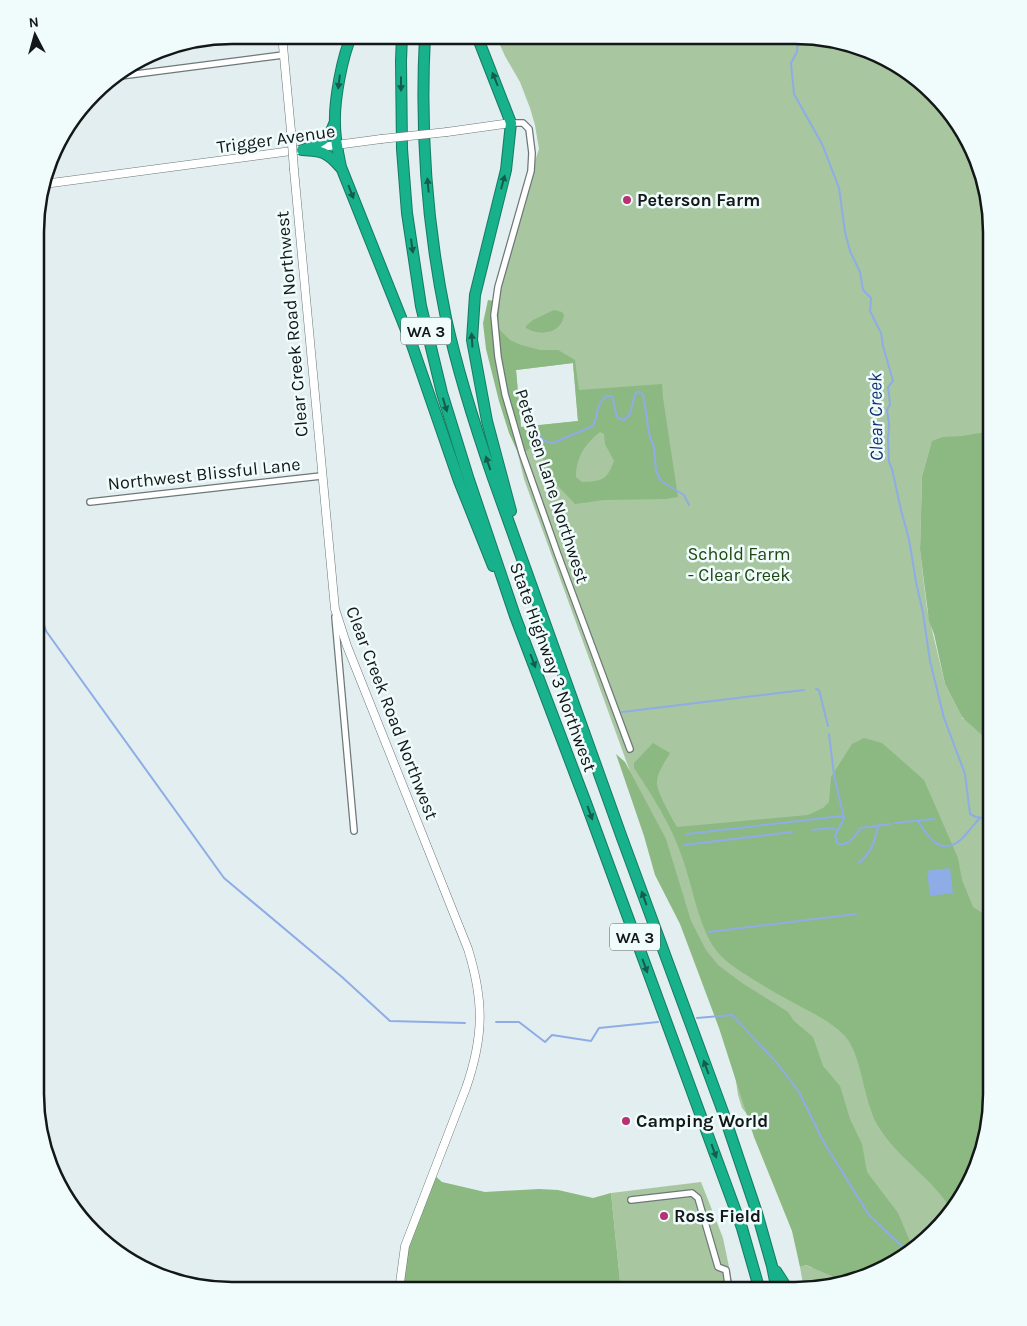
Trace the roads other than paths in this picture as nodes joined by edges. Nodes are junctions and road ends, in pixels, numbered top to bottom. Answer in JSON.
{"nodes":[{"id":1,"x":282,"y":44,"type":"edge"},
{"id":2,"x":349,"y":44,"type":"edge"},
{"id":3,"x":402,"y":44,"type":"edge"},
{"id":4,"x":425,"y":44,"type":"edge"},
{"id":5,"x":481,"y":44,"type":"edge"},
{"id":6,"x":283,"y":55,"type":"junction"},
{"id":7,"x":127,"y":75,"type":"edge"},
{"id":8,"x":334,"y":123,"type":"junction"},
{"id":9,"x":511,"y":123,"type":"junction"},
{"id":10,"x":337,"y":146,"type":"junction"},
{"id":11,"x":302,"y":150,"type":"junction"},
{"id":12,"x":341,"y":168,"type":"junction"},
{"id":13,"x":50,"y":183,"type":"edge"},
{"id":14,"x":321,"y":476,"type":"junction"},
{"id":15,"x":90,"y":502,"type":"dead end"},
{"id":16,"x":528,"y":575,"type":"junction"},
{"id":17,"x":335,"y":609,"type":"junction"},
{"id":18,"x":515,"y":616,"type":"junction"},
{"id":19,"x":630,"y":749,"type":"dead end"},
{"id":20,"x":354,"y":831,"type":"dead end"},
{"id":21,"x":631,"y":1200,"type":"dead end"},
{"id":22,"x":751,"y":1260,"type":"junction"},
{"id":23,"x":772,"y":1266,"type":"junction"},
{"id":24,"x":400,"y":1282,"type":"edge"},
{"id":25,"x":728,"y":1282,"type":"edge"},
{"id":26,"x":752,"y":1282,"type":"edge"},
{"id":27,"x":757,"y":1282,"type":"edge"},
{"id":28,"x":775,"y":1282,"type":"edge"},
{"id":29,"x":783,"y":1282,"type":"edge"}],
"edges":[{"from":1,"to":6,"type":"main road","name":"Clear Creek Road Northwest"},
{"from":2,"to":8,"type":"highway","one_way":true},
{"from":3,"to":18,"type":"highway","name":"State Highway 3 Northwest","number":"WA 3","one_way":true},
{"from":16,"to":4,"type":"highway","name":"State Highway 3 Northwest","number":"WA 3","one_way":true},
{"from":9,"to":5,"type":"highway","one_way":true},
{"from":6,"to":7,"type":"street"},
{"from":6,"to":14,"type":"main road","name":"Clear Creek Road Northwest","bridge":true},
{"from":8,"to":10,"type":"highway"},
{"from":8,"to":11,"type":"highway"},
{"from":9,"to":10,"type":"main road","name":"Trigger Avenue","bridge":true},
{"from":16,"to":9,"type":"highway","one_way":true},
{"from":9,"to":19,"type":"street","name":"Petersen Lane Northwest"},
{"from":10,"to":11,"type":"main road","name":"Trigger Avenue"},
{"from":10,"to":12,"type":"highway"},
{"from":11,"to":12,"type":"highway"},
{"from":11,"to":13,"type":"main road","name":"Trigger Avenue"},
{"from":12,"to":18,"type":"highway","one_way":true},
{"from":14,"to":15,"type":"street","name":"Northwest Blissful Lane"},
{"from":14,"to":17,"type":"main road","name":"Clear Creek Road Northwest"},
{"from":23,"to":16,"type":"highway","name":"State Highway 3 Northwest","number":"WA 3","one_way":true},
{"from":17,"to":20,"type":"street"},
{"from":17,"to":24,"type":"main road","name":"Clear Creek Road Northwest"},
{"from":18,"to":22,"type":"highway","name":"State Highway 3 Northwest","number":"WA 3","one_way":true},
{"from":21,"to":25,"type":"street"},
{"from":22,"to":26,"type":"highway"},
{"from":22,"to":27,"type":"highway","name":"State Highway 3 Northwest","number":"WA 3"},
{"from":23,"to":28,"type":"highway","name":"State Highway 3 Northwest","number":"WA 3"},
{"from":23,"to":29,"type":"highway"}]}
